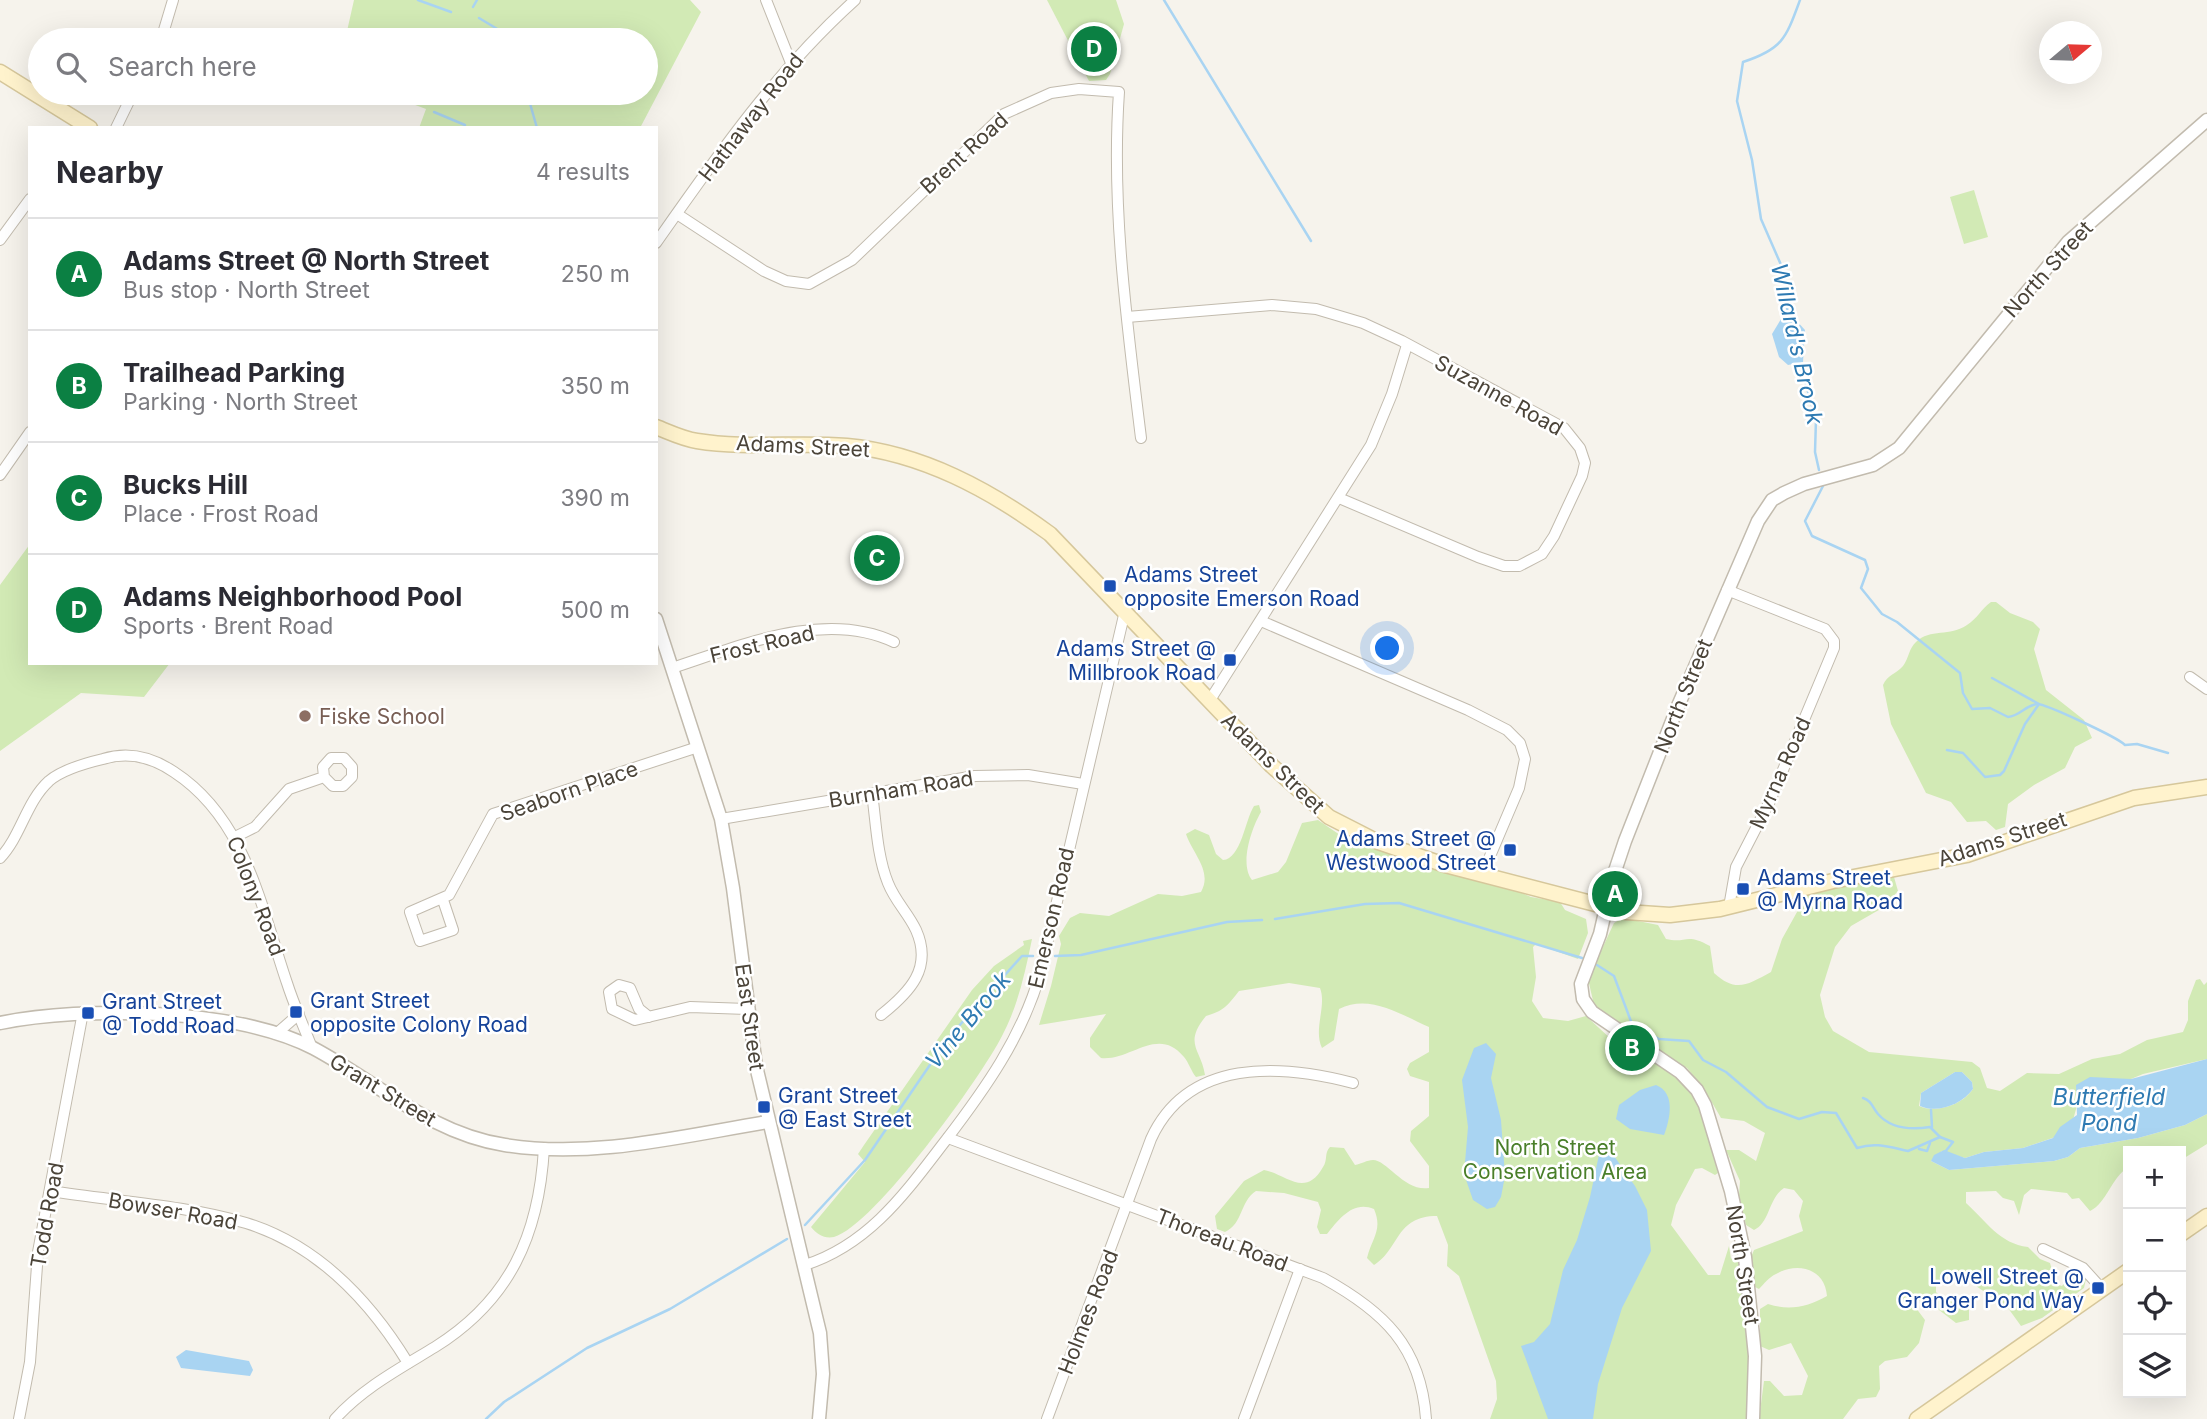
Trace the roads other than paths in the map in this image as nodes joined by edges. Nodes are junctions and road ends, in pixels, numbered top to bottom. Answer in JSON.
{"nodes":[{"id":1,"x":173,"y":0,"type":"edge"},
{"id":2,"x":766,"y":0,"type":"edge"},
{"id":3,"x":855,"y":0,"type":"edge"},
{"id":4,"x":165,"y":28,"type":"edge"},
{"id":5,"x":791,"y":63,"type":"junction"},
{"id":6,"x":0,"y":72,"type":"edge"},
{"id":7,"x":28,"y":90,"type":"edge"},
{"id":8,"x":52,"y":105,"type":"edge"},
{"id":9,"x":127,"y":105,"type":"edge"},
{"id":10,"x":2207,"y":120,"type":"edge"},
{"id":11,"x":84,"y":126,"type":"edge"},
{"id":12,"x":117,"y":126,"type":"edge"},
{"id":13,"x":28,"y":202,"type":"edge"},
{"id":14,"x":677,"y":214,"type":"junction"},
{"id":15,"x":0,"y":240,"type":"edge"},
{"id":16,"x":658,"y":240,"type":"edge"},
{"id":17,"x":1127,"y":317,"type":"junction"},
{"id":18,"x":1408,"y":345,"type":"junction"},
{"id":19,"x":658,"y":428,"type":"edge"},
{"id":20,"x":28,"y":435,"type":"edge"},
{"id":21,"x":1140,"y":438,"type":"dead end"},
{"id":22,"x":0,"y":475,"type":"edge"},
{"id":23,"x":1339,"y":498,"type":"junction"},
{"id":24,"x":1727,"y":590,"type":"junction"},
{"id":25,"x":1125,"y":611,"type":"junction"},
{"id":26,"x":1261,"y":621,"type":"junction"},
{"id":27,"x":658,"y":625,"type":"edge"},
{"id":28,"x":894,"y":642,"type":"dead end"},
{"id":29,"x":672,"y":668,"type":"junction"},
{"id":30,"x":2190,"y":677,"type":"dead end"},
{"id":31,"x":2207,"y":689,"type":"edge"},
{"id":32,"x":1210,"y":701,"type":"junction"},
{"id":33,"x":698,"y":747,"type":"junction"},
{"id":34,"x":324,"y":777,"type":"dead end"},
{"id":35,"x":1083,"y":784,"type":"junction"},
{"id":36,"x":2207,"y":787,"type":"edge"},
{"id":37,"x":872,"y":793,"type":"junction"},
{"id":38,"x":721,"y":819,"type":"junction"},
{"id":39,"x":235,"y":837,"type":"junction"},
{"id":40,"x":0,"y":858,"type":"edge"},
{"id":41,"x":1482,"y":874,"type":"junction"},
{"id":42,"x":443,"y":900,"type":"junction"},
{"id":43,"x":1607,"y":907,"type":"junction"},
{"id":44,"x":1729,"y":907,"type":"junction"},
{"id":45,"x":747,"y":1009,"type":"junction"},
{"id":46,"x":83,"y":1012,"type":"junction"},
{"id":47,"x":299,"y":1014,"type":"junction"},
{"id":48,"x":881,"y":1015,"type":"dead end"},
{"id":49,"x":649,"y":1017,"type":"dead end"},
{"id":50,"x":0,"y":1023,"type":"edge"},
{"id":51,"x":276,"y":1034,"type":"junction"},
{"id":52,"x":313,"y":1048,"type":"junction"},
{"id":53,"x":1353,"y":1083,"type":"dead end"},
{"id":54,"x":768,"y":1122,"type":"junction"},
{"id":55,"x":948,"y":1138,"type":"junction"},
{"id":56,"x":544,"y":1149,"type":"junction"},
{"id":57,"x":51,"y":1191,"type":"junction"},
{"id":58,"x":1127,"y":1205,"type":"junction"},
{"id":59,"x":2207,"y":1216,"type":"edge"},
{"id":60,"x":2186,"y":1231,"type":"edge"},
{"id":61,"x":2043,"y":1249,"type":"dead end"},
{"id":62,"x":805,"y":1265,"type":"junction"},
{"id":63,"x":1300,"y":1269,"type":"junction"},
{"id":64,"x":2127,"y":1272,"type":"edge"},
{"id":65,"x":2102,"y":1289,"type":"junction"},
{"id":66,"x":408,"y":1363,"type":"junction"},
{"id":67,"x":19,"y":1419,"type":"edge"},
{"id":68,"x":335,"y":1419,"type":"edge"},
{"id":69,"x":819,"y":1419,"type":"edge"},
{"id":70,"x":1047,"y":1419,"type":"edge"},
{"id":71,"x":1244,"y":1419,"type":"edge"},
{"id":72,"x":1426,"y":1419,"type":"edge"},
{"id":73,"x":1753,"y":1419,"type":"edge"},
{"id":74,"x":1917,"y":1419,"type":"edge"}],
"edges":[{"from":1,"to":4,"type":"street"},
{"from":2,"to":5,"type":"street"},
{"from":3,"to":5,"type":"street","name":"Hathaway Road"},
{"from":5,"to":14,"type":"street","name":"Hathaway Road"},
{"from":6,"to":7,"type":"main road"},
{"from":8,"to":11,"type":"main road"},
{"from":9,"to":12,"type":"street"},
{"from":10,"to":24,"type":"street","name":"North Street"},
{"from":13,"to":15,"type":"street"},
{"from":14,"to":16,"type":"street","name":"Hathaway Road"},
{"from":14,"to":17,"type":"street","name":"Brent Road"},
{"from":17,"to":18,"type":"street","name":"Suzanne Road"},
{"from":17,"to":21,"type":"street","name":"Brent Road"},
{"from":18,"to":23,"type":"street"},
{"from":18,"to":23,"type":"street","name":"Suzanne Road"},
{"from":19,"to":25,"type":"main road","name":"Adams Street"},
{"from":20,"to":22,"type":"street"},
{"from":23,"to":26,"type":"street"},
{"from":24,"to":43,"type":"street","name":"North Street"},
{"from":24,"to":44,"type":"street","name":"Myrna Road"},
{"from":25,"to":32,"type":"main road","name":"Adams Street"},
{"from":25,"to":35,"type":"street","name":"Emerson Road"},
{"from":26,"to":32,"type":"street"},
{"from":26,"to":41,"type":"street"},
{"from":27,"to":29,"type":"street","name":"East Street"},
{"from":28,"to":29,"type":"street","name":"Frost Road"},
{"from":29,"to":33,"type":"street","name":"East Street"},
{"from":30,"to":31,"type":"street"},
{"from":32,"to":41,"type":"main road","name":"Adams Street"},
{"from":33,"to":38,"type":"street","name":"East Street"},
{"from":33,"to":42,"type":"street","name":"Seaborn Place"},
{"from":34,"to":39,"type":"street"},
{"from":35,"to":37,"type":"street","name":"Burnham Road"},
{"from":35,"to":55,"type":"street","name":"Emerson Road"},
{"from":36,"to":44,"type":"main road","name":"Adams Street"},
{"from":37,"to":38,"type":"street","name":"Burnham Road"},
{"from":37,"to":48,"type":"street"},
{"from":38,"to":45,"type":"street","name":"East Street"},
{"from":39,"to":40,"type":"street","name":"Colony Road"},
{"from":39,"to":47,"type":"street","name":"Colony Road"},
{"from":41,"to":43,"type":"main road","name":"Adams Street"},
{"from":42,"to":42,"type":"street"},
{"from":43,"to":44,"type":"main road","name":"Adams Street"},
{"from":43,"to":73,"type":"street","name":"North Street"},
{"from":45,"to":49,"type":"street"},
{"from":45,"to":54,"type":"street","name":"East Street"},
{"from":46,"to":50,"type":"street","name":"Grant Street"},
{"from":46,"to":51,"type":"street","name":"Grant Street"},
{"from":46,"to":57,"type":"street","name":"Todd Road"},
{"from":47,"to":51,"type":"street"},
{"from":47,"to":52,"type":"street","name":"Colony Road"},
{"from":51,"to":52,"type":"street","name":"Grant Street"},
{"from":52,"to":56,"type":"street","name":"Grant Street"},
{"from":53,"to":58,"type":"street","name":"Holmes Road"},
{"from":54,"to":56,"type":"street","name":"Grant Street"},
{"from":54,"to":62,"type":"street","name":"East Street"},
{"from":55,"to":58,"type":"street","name":"Thoreau Road"},
{"from":55,"to":62,"type":"street","name":"Emerson Road"},
{"from":56,"to":66,"type":"street"},
{"from":57,"to":66,"type":"street","name":"Bowser Road"},
{"from":57,"to":67,"type":"street","name":"Todd Road"},
{"from":58,"to":63,"type":"street","name":"Thoreau Road"},
{"from":58,"to":70,"type":"street","name":"Holmes Road"},
{"from":59,"to":60,"type":"main road"},
{"from":61,"to":65,"type":"street"},
{"from":62,"to":69,"type":"street","name":"East Street"},
{"from":63,"to":71,"type":"street"},
{"from":63,"to":72,"type":"street","name":"Thoreau Road"},
{"from":64,"to":65,"type":"main road"},
{"from":65,"to":74,"type":"main road"},
{"from":66,"to":68,"type":"street"}]}
